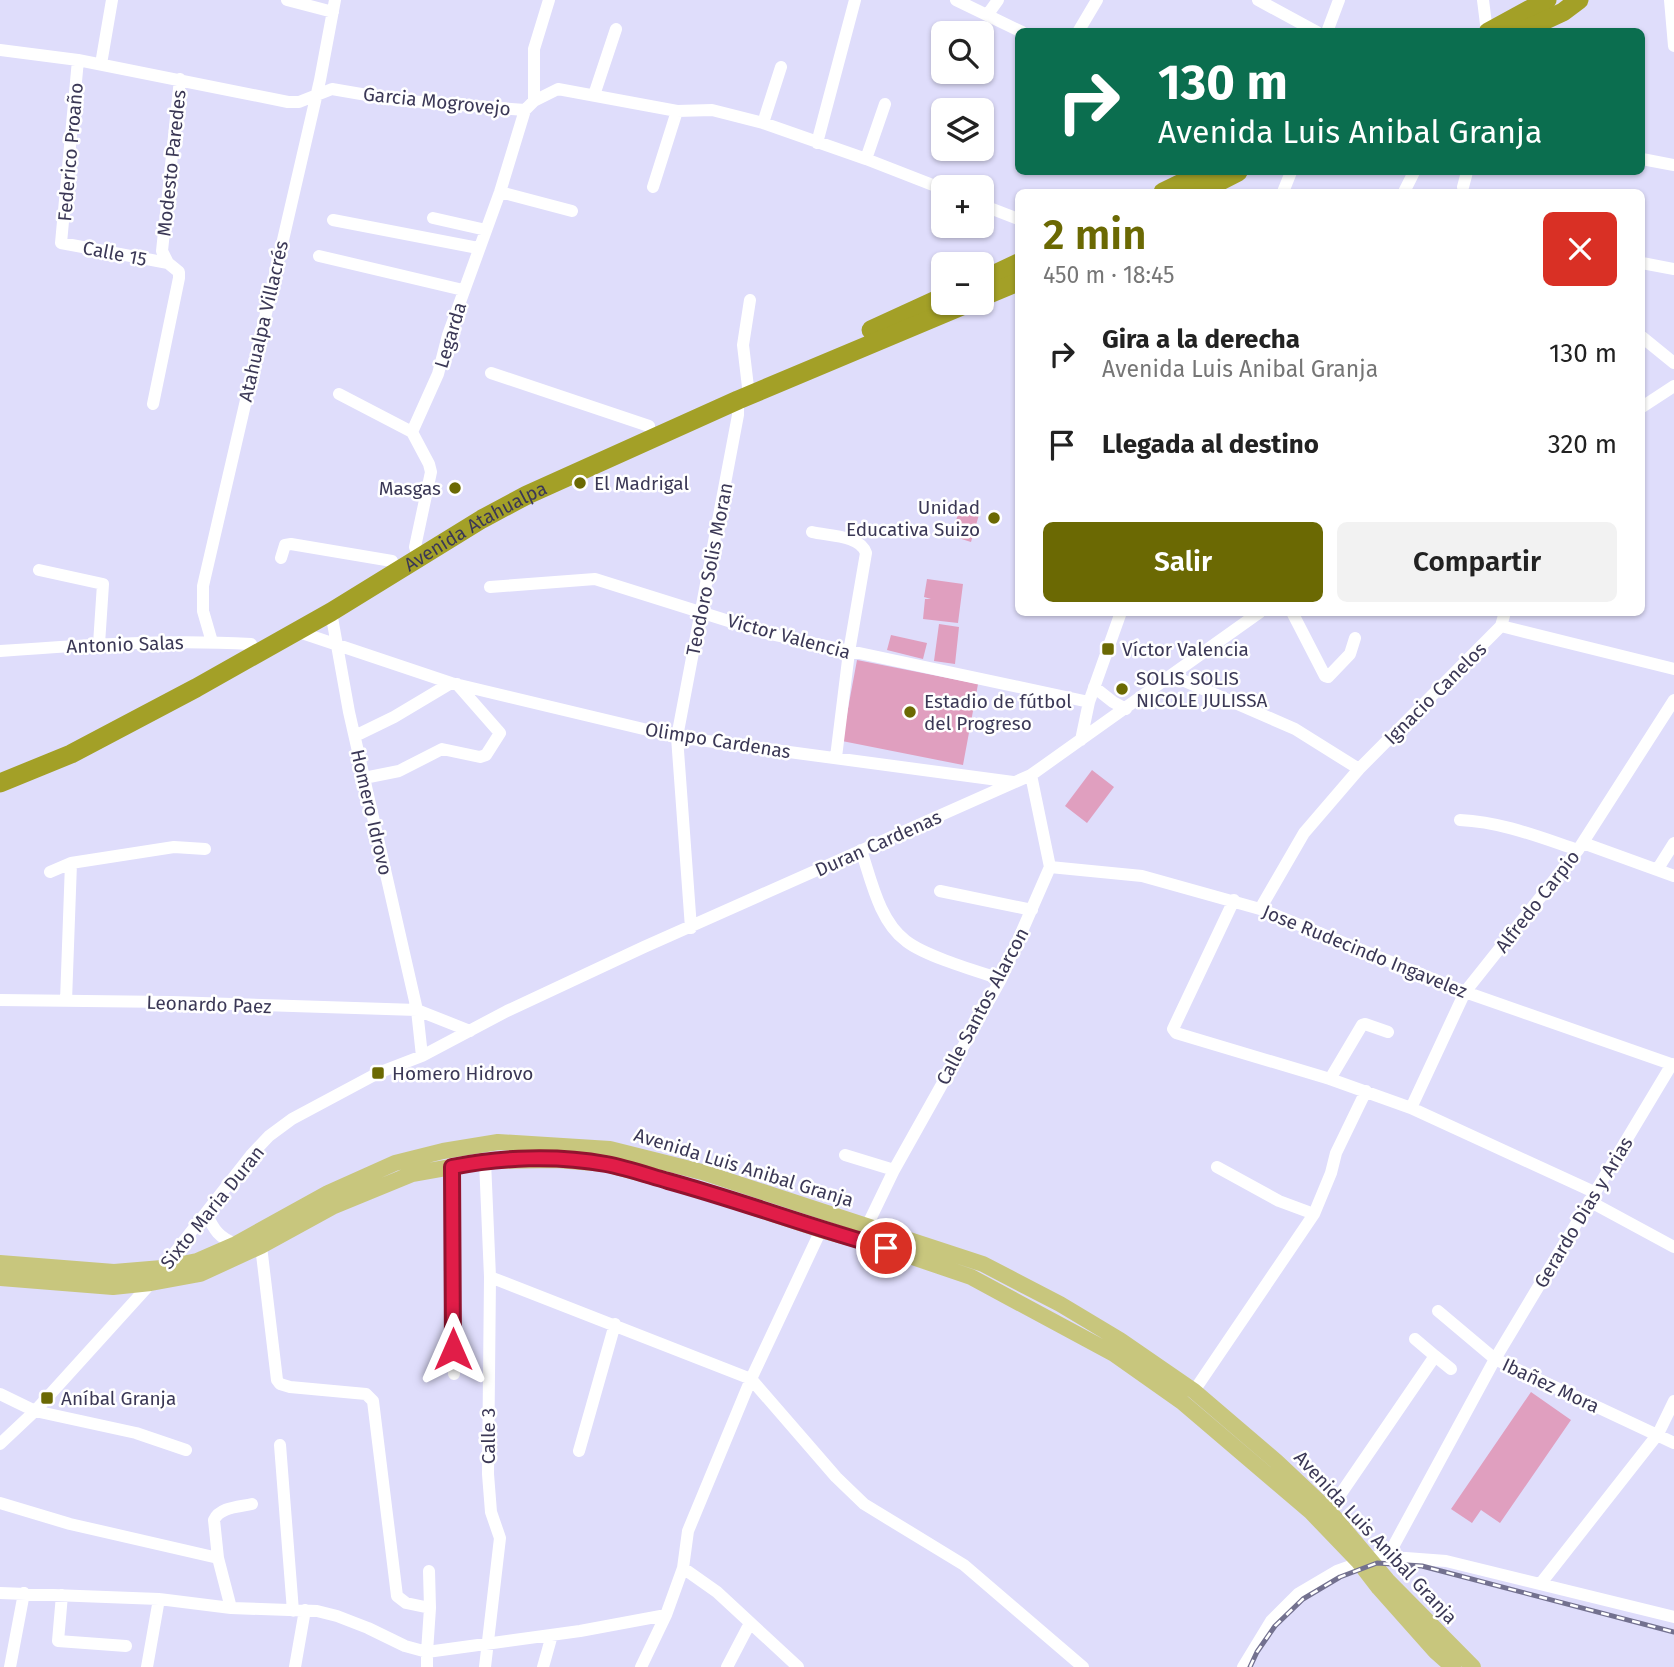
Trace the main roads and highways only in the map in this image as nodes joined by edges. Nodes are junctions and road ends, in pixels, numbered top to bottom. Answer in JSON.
{"nodes":[{"id":1,"x":1546,"y":0,"type":"edge"},
{"id":2,"x":1579,"y":0,"type":"edge"},
{"id":3,"x":1495,"y":28,"type":"edge"},
{"id":4,"x":1529,"y":28,"type":"edge"},
{"id":5,"x":1197,"y":175,"type":"edge"},
{"id":6,"x":1232,"y":175,"type":"edge"},
{"id":7,"x":1169,"y":189,"type":"edge"},
{"id":8,"x":1205,"y":189,"type":"edge"},
{"id":9,"x":1015,"y":264,"type":"edge"},
{"id":10,"x":994,"y":274,"type":"edge"},
{"id":11,"x":1015,"y":283,"type":"edge"},
{"id":12,"x":994,"y":292,"type":"edge"},
{"id":13,"x":931,"y":302,"type":"edge"},
{"id":14,"x":939,"y":315,"type":"edge"},
{"id":15,"x":743,"y":394,"type":"junction"},
{"id":16,"x":417,"y":553,"type":"junction"},
{"id":17,"x":0,"y":772,"type":"edge"},
{"id":18,"x":0,"y":783,"type":"edge"},
{"id":19,"x":0,"y":1263,"type":"edge"},
{"id":20,"x":0,"y":1278,"type":"edge"},
{"id":21,"x":1364,"y":1560,"type":"junction"},
{"id":22,"x":1453,"y":1667,"type":"edge"},
{"id":23,"x":1473,"y":1667,"type":"edge"}],
"edges":[{"from":1,"to":3,"type":"highway"},
{"from":2,"to":4,"type":"highway"},
{"from":5,"to":7,"type":"highway"},
{"from":6,"to":8,"type":"highway"},
{"from":9,"to":10,"type":"highway"},
{"from":11,"to":12,"type":"highway"},
{"from":13,"to":15,"type":"highway","name":"Avenida Atahualpa"},
{"from":14,"to":15,"type":"highway","name":"Avenida Atahualpa"},
{"from":15,"to":16,"type":"highway","name":"Avenida Atahualpa"},
{"from":15,"to":16,"type":"highway","name":"Avenida Atahualpa"},
{"from":16,"to":17,"type":"highway","name":"Avenida Atahualpa"},
{"from":16,"to":18,"type":"highway","name":"Avenida Atahualpa"},
{"from":19,"to":21,"type":"main road","name":"Avenida Luis Anibal Granja"},
{"from":20,"to":21,"type":"main road","name":"Avenida Luis Anibal Granja"},
{"from":21,"to":22,"type":"main road","name":"Avenida Luis Anibal Granja"},
{"from":21,"to":23,"type":"main road","name":"Avenida Luis Anibal Granja"}]}
